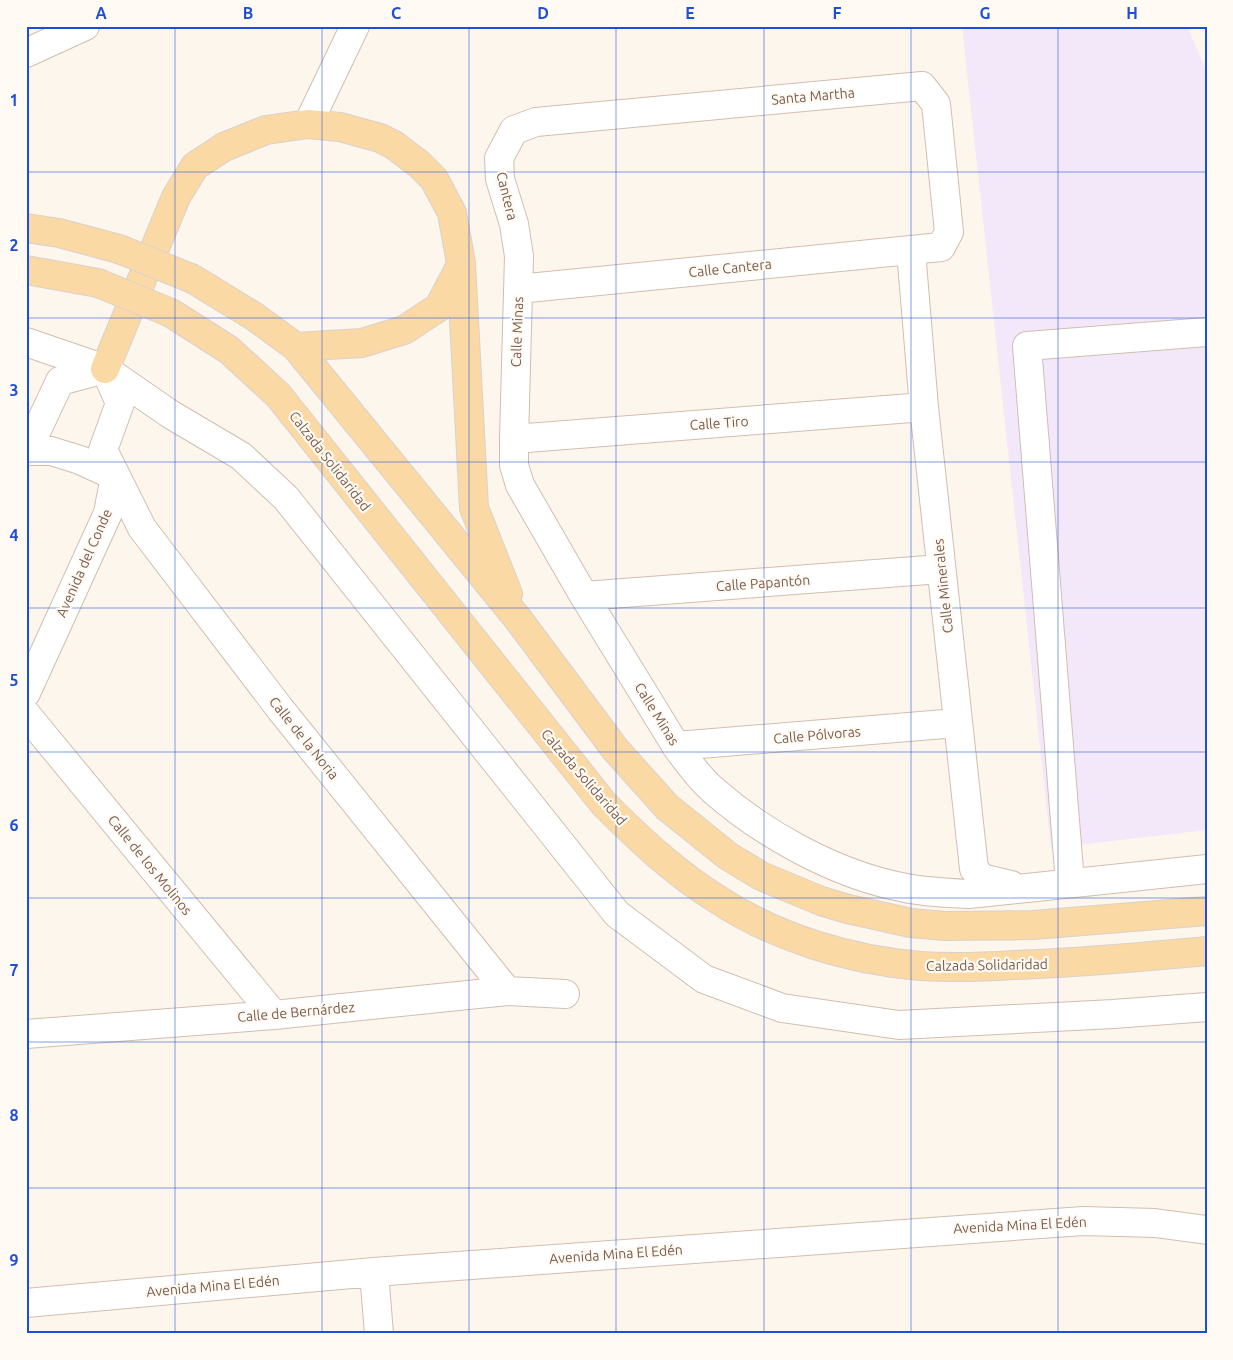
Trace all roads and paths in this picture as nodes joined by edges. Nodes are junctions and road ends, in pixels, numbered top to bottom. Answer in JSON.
{"nodes":[{"id":1,"x":85,"y":26,"type":"edge"},
{"id":2,"x":355,"y":26,"type":"edge"},
{"id":3,"x":26,"y":53,"type":"edge"},
{"id":4,"x":536,"y":122,"type":"joint"},
{"id":5,"x":308,"y":124,"type":"junction"},
{"id":6,"x":26,"y":228,"type":"edge"},
{"id":7,"x":941,"y":247,"type":"joint"},
{"id":8,"x":911,"y":251,"type":"junction"},
{"id":9,"x":461,"y":263,"type":"junction"},
{"id":10,"x":26,"y":270,"type":"edge"},
{"id":11,"x":518,"y":289,"type":"junction"},
{"id":12,"x":1207,"y":332,"type":"edge"},
{"id":13,"x":26,"y":342,"type":"edge"},
{"id":14,"x":296,"y":347,"type":"junction"},
{"id":15,"x":105,"y":369,"type":"junction"},
{"id":16,"x":924,"y":407,"type":"junction"},
{"id":17,"x":26,"y":437,"type":"edge"},
{"id":18,"x":514,"y":439,"type":"junction"},
{"id":19,"x":26,"y":451,"type":"edge"},
{"id":20,"x":115,"y":476,"type":"junction"},
{"id":21,"x":941,"y":569,"type":"junction"},
{"id":22,"x":584,"y":596,"type":"junction"},
{"id":23,"x":518,"y":619,"type":"junction"},
{"id":24,"x":26,"y":693,"type":"edge"},
{"id":25,"x":26,"y":714,"type":"edge"},
{"id":26,"x":957,"y":723,"type":"junction"},
{"id":27,"x":676,"y":746,"type":"junction"},
{"id":28,"x":1207,"y":869,"type":"edge"},
{"id":29,"x":1062,"y":884,"type":"junction"},
{"id":30,"x":1021,"y":887,"type":"junction"},
{"id":31,"x":1207,"y":911,"type":"edge"},
{"id":32,"x":1207,"y":952,"type":"edge"},
{"id":33,"x":507,"y":991,"type":"junction"},
{"id":34,"x":565,"y":994,"type":"dead end"},
{"id":35,"x":1207,"y":1006,"type":"edge"},
{"id":36,"x":274,"y":1015,"type":"junction"},
{"id":37,"x":26,"y":1034,"type":"edge"},
{"id":38,"x":1207,"y":1230,"type":"edge"},
{"id":39,"x":374,"y":1272,"type":"junction"},
{"id":40,"x":26,"y":1303,"type":"edge"},
{"id":41,"x":379,"y":1334,"type":"edge"}],
"edges":[{"from":1,"to":3,"type":"street"},
{"from":2,"to":5,"type":"street"},
{"from":4,"to":7,"type":"street","name":"Santa Martha"},
{"from":4,"to":11,"type":"street","name":"Cantera"},
{"from":5,"to":9,"type":"main road"},
{"from":5,"to":15,"type":"main road"},
{"from":6,"to":14,"type":"main road","bridge":true},
{"from":7,"to":8,"type":"street","name":"Calle Cantera"},
{"from":8,"to":11,"type":"street","name":"Calle Cantera"},
{"from":8,"to":16,"type":"street","name":"Calle Minerales"},
{"from":9,"to":14,"type":"main road"},
{"from":9,"to":23,"type":"main road"},
{"from":10,"to":32,"type":"main road","name":"Calzada Solidaridad","bridge":true},
{"from":11,"to":18,"type":"street","name":"Calle Minas"},
{"from":12,"to":29,"type":"street"},
{"from":13,"to":15,"type":"street"},
{"from":14,"to":23,"type":"main road"},
{"from":15,"to":17,"type":"street"},
{"from":15,"to":20,"type":"street"},
{"from":15,"to":35,"type":"street"},
{"from":16,"to":18,"type":"street","name":"Calle Tiro"},
{"from":16,"to":21,"type":"street","name":"Calle Minerales"},
{"from":18,"to":22,"type":"street","name":"Calle Minas"},
{"from":19,"to":20,"type":"street"},
{"from":20,"to":24,"type":"street","name":"Avenida del Conde"},
{"from":20,"to":33,"type":"street","name":"Calle de la Noria"},
{"from":21,"to":22,"type":"street","name":"Calle Papantón"},
{"from":21,"to":26,"type":"street","name":"Calle Minerales"},
{"from":22,"to":27,"type":"street","name":"Calle Minas"},
{"from":23,"to":31,"type":"main road"},
{"from":25,"to":36,"type":"street","name":"Calle de los Molinos"},
{"from":26,"to":27,"type":"street","name":"Calle Pólvoras"},
{"from":26,"to":30,"type":"street","name":"Calle Minerales"},
{"from":27,"to":30,"type":"street","name":"Calle Minas"},
{"from":28,"to":29,"type":"street","name":"Calle Minas"},
{"from":29,"to":30,"type":"street","name":"Calle Minas"},
{"from":33,"to":34,"type":"street","name":"Calle de Bernárdez"},
{"from":33,"to":36,"type":"street","name":"Calle de Bernárdez"},
{"from":36,"to":37,"type":"street","name":"Calle de Bernárdez"},
{"from":38,"to":39,"type":"street","name":"Avenida Mina El Edén"},
{"from":39,"to":40,"type":"street","name":"Avenida Mina El Edén"},
{"from":39,"to":41,"type":"street"}]}
